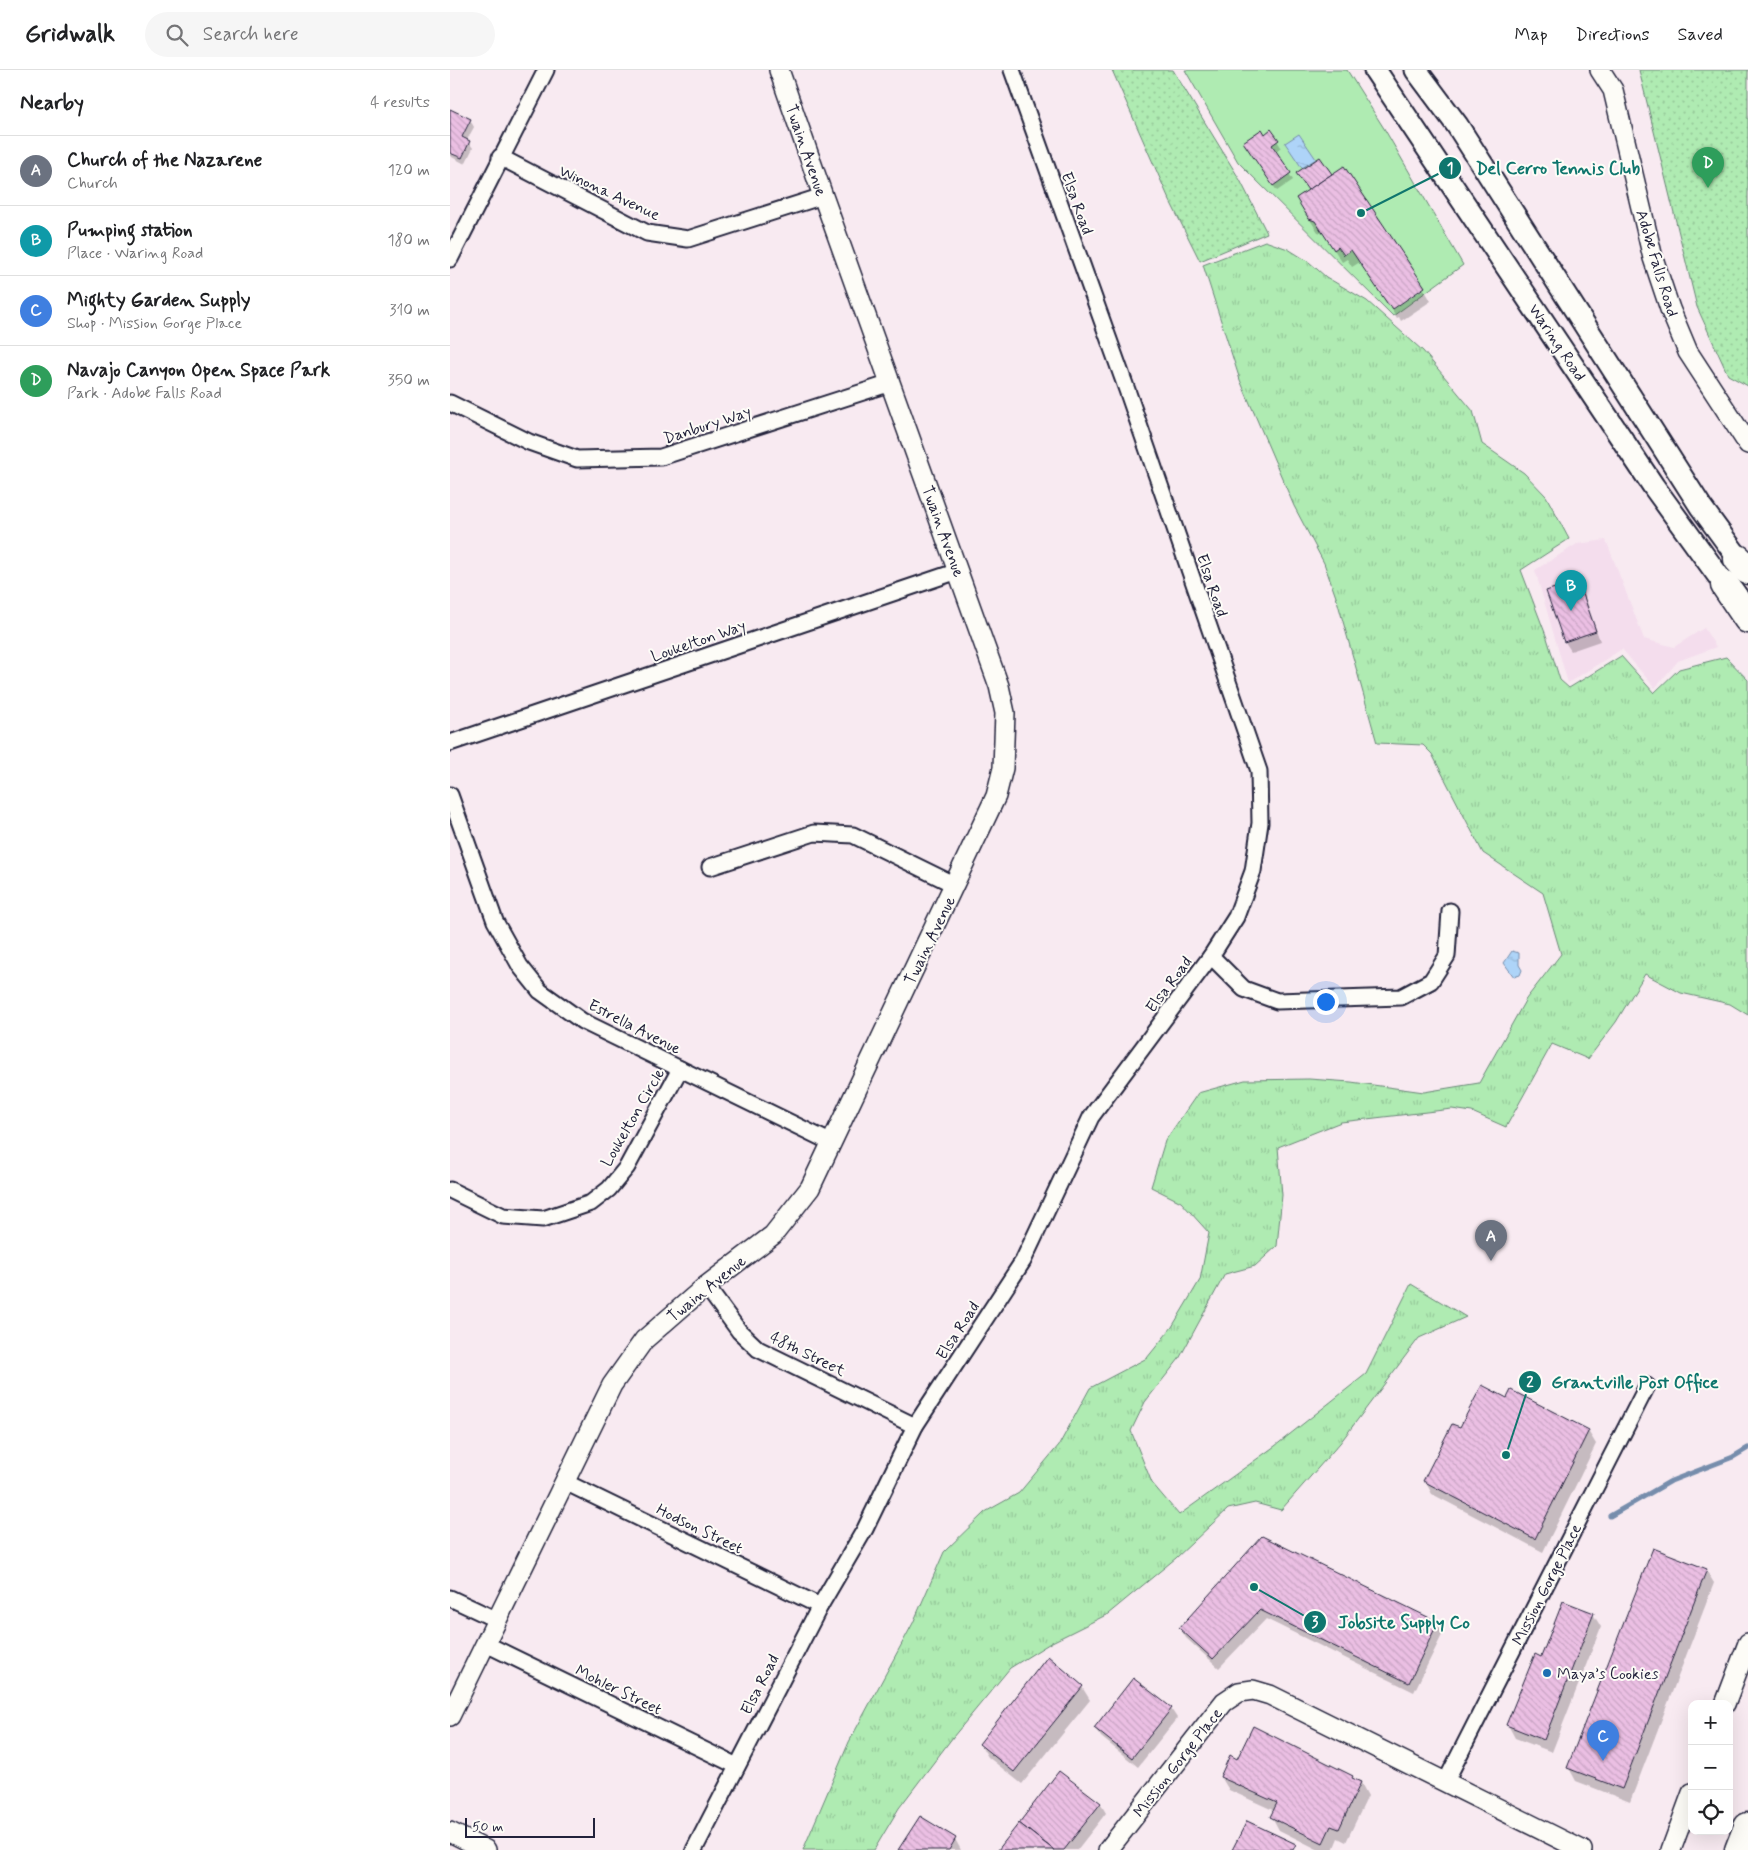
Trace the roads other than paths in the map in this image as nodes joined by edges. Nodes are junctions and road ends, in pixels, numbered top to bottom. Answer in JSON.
{"nodes":[{"id":1,"x":546,"y":70,"type":"edge"},
{"id":2,"x":779,"y":70,"type":"edge"},
{"id":3,"x":1012,"y":70,"type":"edge"},
{"id":4,"x":1375,"y":70,"type":"edge"},
{"id":5,"x":1416,"y":70,"type":"edge"},
{"id":6,"x":1600,"y":70,"type":"edge"},
{"id":7,"x":500,"y":157,"type":"junction"},
{"id":8,"x":822,"y":196,"type":"junction"},
{"id":9,"x":450,"y":259,"type":"edge"},
{"id":10,"x":890,"y":383,"type":"junction"},
{"id":11,"x":450,"y":403,"type":"edge"},
{"id":12,"x":1747,"y":441,"type":"edge"},
{"id":13,"x":958,"y":570,"type":"junction"},
{"id":14,"x":1740,"y":571,"type":"edge"},
{"id":15,"x":1748,"y":608,"type":"edge"},
{"id":16,"x":1748,"y":619,"type":"edge"},
{"id":17,"x":450,"y":743,"type":"edge"},
{"id":18,"x":450,"y":795,"type":"edge"},
{"id":19,"x":710,"y":867,"type":"dead end"},
{"id":20,"x":955,"y":885,"type":"junction"},
{"id":21,"x":1450,"y":911,"type":"dead end"},
{"id":22,"x":1211,"y":956,"type":"junction"},
{"id":23,"x":680,"y":1069,"type":"junction"},
{"id":24,"x":832,"y":1143,"type":"junction"},
{"id":25,"x":450,"y":1190,"type":"edge"},
{"id":26,"x":706,"y":1286,"type":"junction"},
{"id":27,"x":1646,"y":1386,"type":"dead end"},
{"id":28,"x":915,"y":1426,"type":"junction"},
{"id":29,"x":565,"y":1482,"type":"junction"},
{"id":30,"x":450,"y":1598,"type":"edge"},
{"id":31,"x":820,"y":1606,"type":"junction"},
{"id":32,"x":497,"y":1620,"type":"junction"},
{"id":33,"x":1748,"y":1643,"type":"edge"},
{"id":34,"x":486,"y":1644,"type":"junction"},
{"id":35,"x":1727,"y":1700,"type":"edge"},
{"id":36,"x":450,"y":1716,"type":"edge"},
{"id":37,"x":737,"y":1766,"type":"junction"},
{"id":38,"x":1445,"y":1783,"type":"junction"},
{"id":39,"x":1688,"y":1804,"type":"edge"},
{"id":40,"x":1748,"y":1827,"type":"edge"},
{"id":41,"x":450,"y":1832,"type":"edge"},
{"id":42,"x":486,"y":1850,"type":"edge"},
{"id":43,"x":694,"y":1850,"type":"edge"},
{"id":44,"x":1108,"y":1850,"type":"edge"},
{"id":45,"x":1582,"y":1850,"type":"edge"},
{"id":46,"x":1671,"y":1850,"type":"edge"},
{"id":47,"x":1739,"y":1850,"type":"edge"}],
"edges":[{"from":1,"to":7,"type":"street"},
{"from":2,"to":8,"type":"street","name":"Twain Avenue"},
{"from":3,"to":22,"type":"street","name":"Elsa Road"},
{"from":4,"to":14,"type":"main road","name":"Waring Road"},
{"from":5,"to":14,"type":"main road","name":"Waring Road"},
{"from":6,"to":12,"type":"street","name":"Adobe Falls Road"},
{"from":7,"to":8,"type":"street","name":"Winona Avenue"},
{"from":7,"to":9,"type":"street"},
{"from":8,"to":10,"type":"street","name":"Twain Avenue"},
{"from":10,"to":11,"type":"street","name":"Danbury Way"},
{"from":10,"to":13,"type":"street","name":"Twain Avenue"},
{"from":13,"to":17,"type":"street","name":"Loukelton Way"},
{"from":13,"to":20,"type":"street","name":"Twain Avenue"},
{"from":14,"to":15,"type":"main road","name":"Waring Road"},
{"from":14,"to":16,"type":"highway"},
{"from":18,"to":23,"type":"street","name":"Estrella Avenue"},
{"from":19,"to":20,"type":"street"},
{"from":20,"to":24,"type":"street","name":"Twain Avenue"},
{"from":21,"to":22,"type":"street"},
{"from":22,"to":28,"type":"street","name":"Elsa Road"},
{"from":23,"to":24,"type":"street","name":"Estrella Avenue"},
{"from":23,"to":25,"type":"street","name":"Loukelton Circle"},
{"from":24,"to":26,"type":"street","name":"Twain Avenue"},
{"from":26,"to":28,"type":"street","name":"48th Street"},
{"from":26,"to":29,"type":"street","name":"Twain Avenue"},
{"from":27,"to":38,"type":"street","name":"Mission Gorge Place"},
{"from":28,"to":31,"type":"street","name":"Elsa Road"},
{"from":29,"to":31,"type":"street","name":"Hodson Street"},
{"from":29,"to":32,"type":"street","name":"Twain Avenue"},
{"from":30,"to":32,"type":"street"},
{"from":31,"to":37,"type":"street","name":"Elsa Road"},
{"from":32,"to":34,"type":"street","name":"Twain Avenue"},
{"from":33,"to":35,"type":"street"},
{"from":34,"to":36,"type":"street","name":"Twain Avenue"},
{"from":34,"to":37,"type":"street","name":"Mohler Street"},
{"from":37,"to":43,"type":"street","name":"Elsa Road"},
{"from":38,"to":44,"type":"street","name":"Mission Gorge Place"},
{"from":38,"to":45,"type":"street","name":"Mission Gorge Place"},
{"from":39,"to":46,"type":"street"},
{"from":40,"to":47,"type":"highway"},
{"from":41,"to":42,"type":"street"}]}
